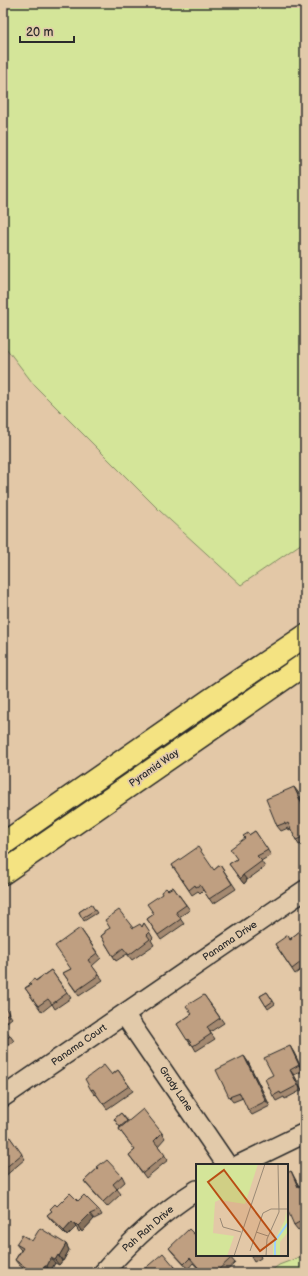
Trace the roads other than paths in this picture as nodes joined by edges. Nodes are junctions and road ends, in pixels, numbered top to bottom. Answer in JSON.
{"nodes":[{"id":1,"x":305,"y":636,"type":"edge"},
{"id":2,"x":305,"y":664,"type":"edge"},
{"id":3,"x":3,"y":844,"type":"edge"},
{"id":4,"x":3,"y":873,"type":"edge"},
{"id":5,"x":305,"y":890,"type":"edge"},
{"id":6,"x":154,"y":992,"type":"joint"},
{"id":7,"x":124,"y":1014,"type":"junction"},
{"id":8,"x":3,"y":1097,"type":"edge"},
{"id":9,"x":305,"y":1133,"type":"edge"},
{"id":10,"x":227,"y":1164,"type":"edge"},
{"id":11,"x":241,"y":1164,"type":"edge"},
{"id":12,"x":196,"y":1191,"type":"edge"},
{"id":13,"x":103,"y":1273,"type":"edge"}],
"edges":[{"from":1,"to":3,"type":"main road"},
{"from":2,"to":4,"type":"main road","name":"Pyramid Way"},
{"from":5,"to":6,"type":"street","name":"Panama Drive"},
{"from":6,"to":7,"type":"street","name":"Panama Court"},
{"from":7,"to":8,"type":"street","name":"Panama Court"},
{"from":7,"to":10,"type":"street","name":"Grady Lane"},
{"from":9,"to":11,"type":"street"},
{"from":12,"to":13,"type":"street","name":"Pah Rah Drive"}]}
